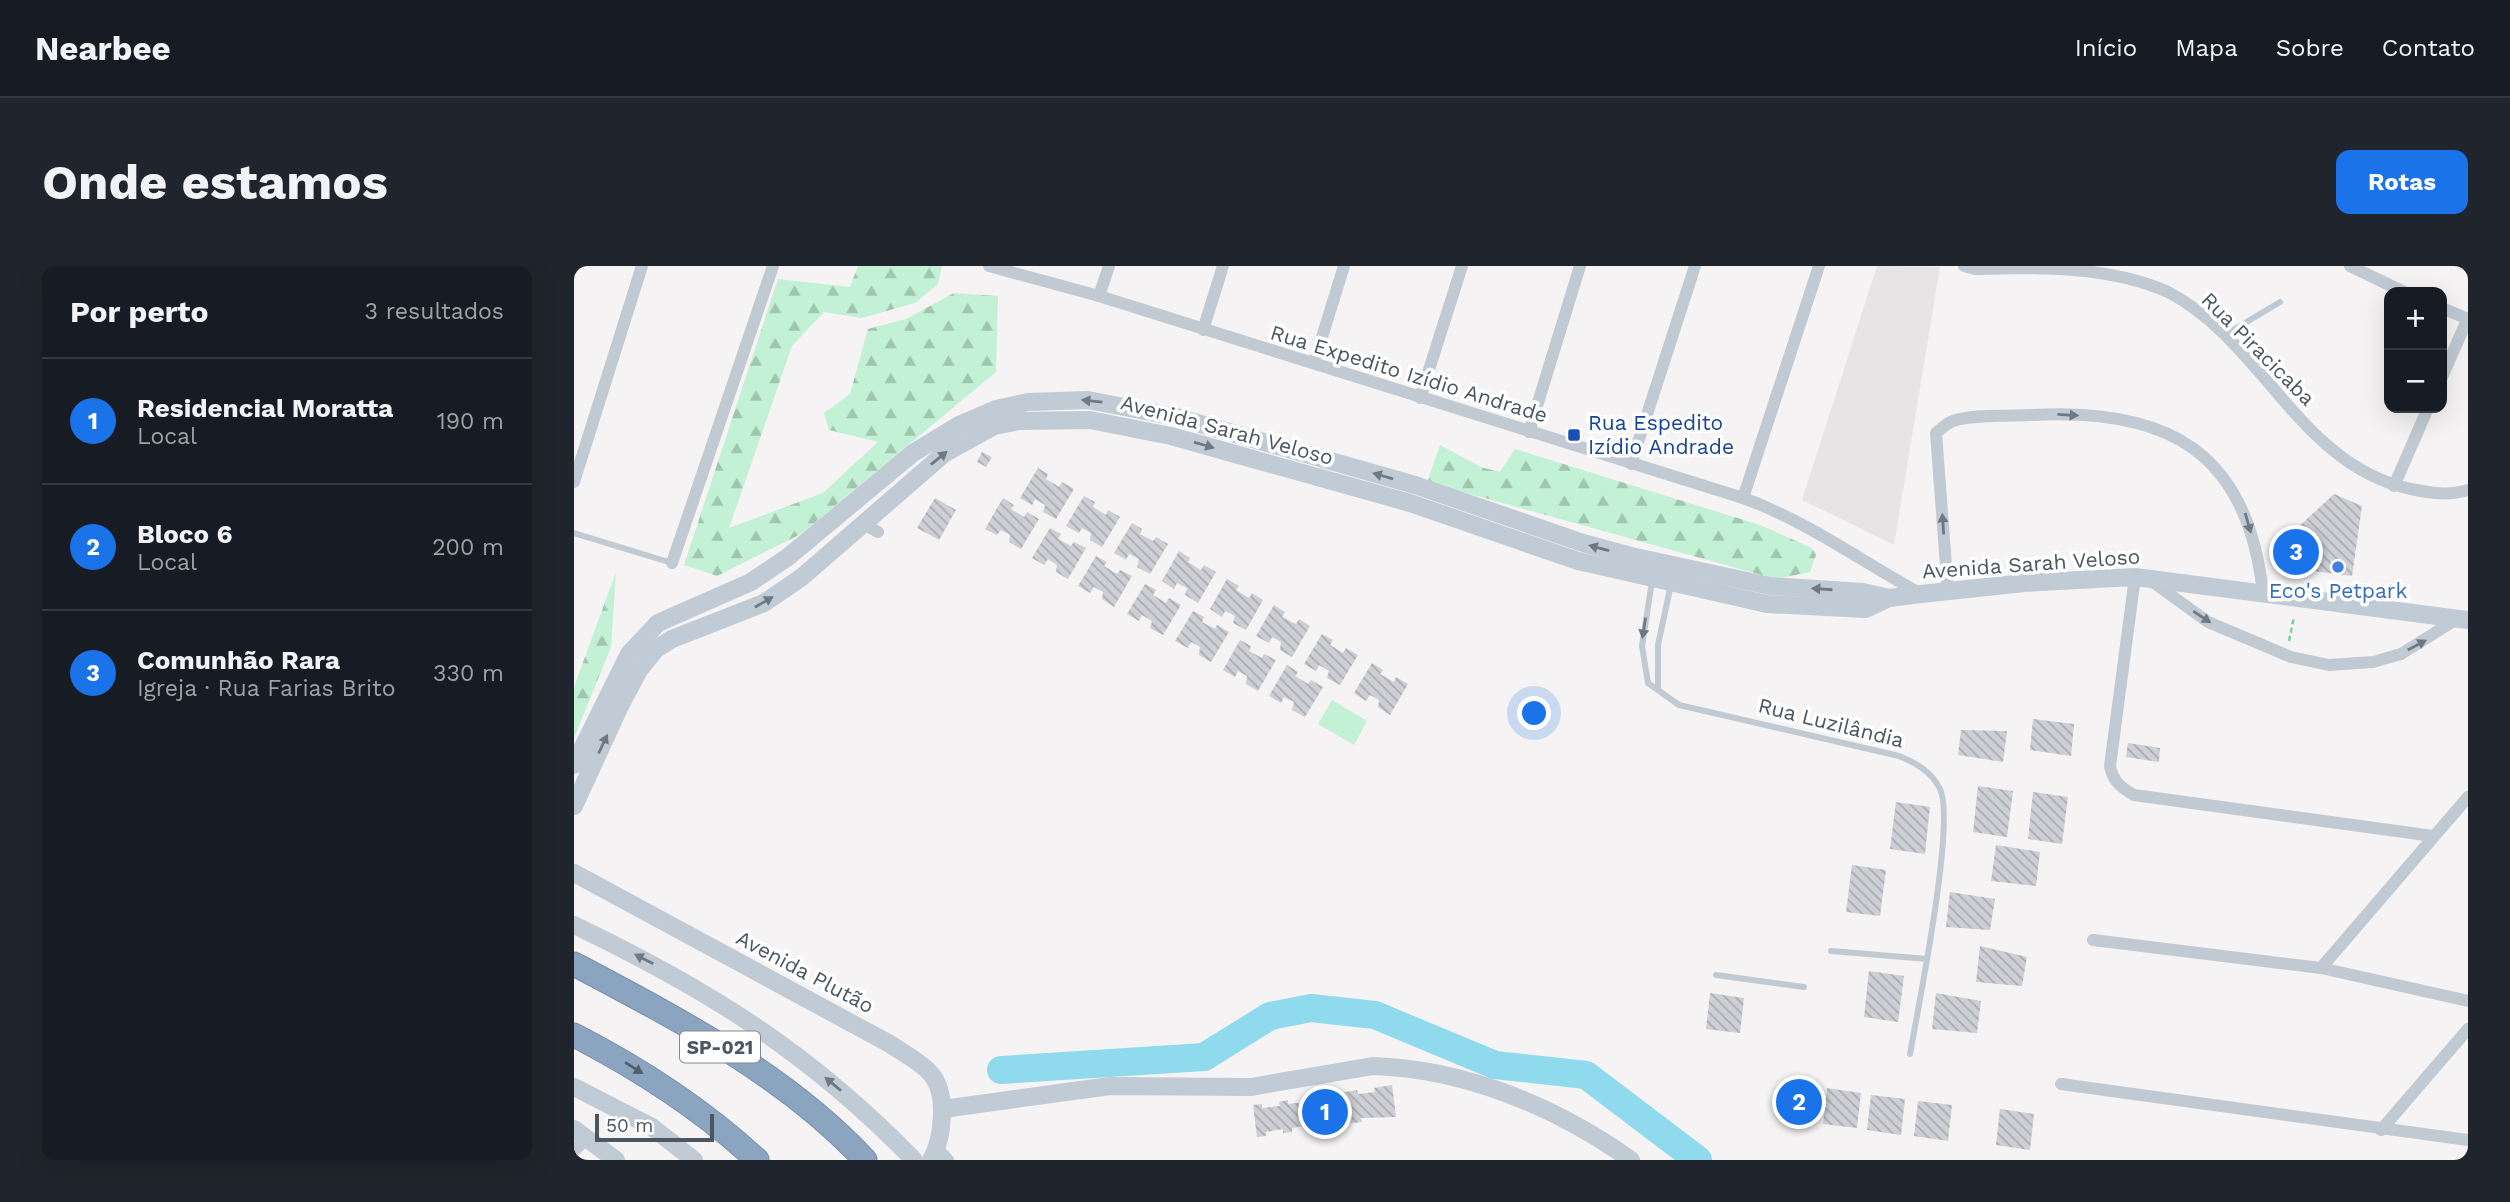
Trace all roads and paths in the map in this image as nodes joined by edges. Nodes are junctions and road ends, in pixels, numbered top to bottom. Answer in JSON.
{"nodes":[{"id":1,"x":642,"y":266,"type":"edge"},
{"id":2,"x":773,"y":266,"type":"edge"},
{"id":3,"x":989,"y":266,"type":"edge"},
{"id":4,"x":1108,"y":266,"type":"edge"},
{"id":5,"x":1223,"y":266,"type":"edge"},
{"id":6,"x":1345,"y":266,"type":"edge"},
{"id":7,"x":1462,"y":266,"type":"edge"},
{"id":8,"x":1580,"y":266,"type":"edge"},
{"id":9,"x":1695,"y":266,"type":"edge"},
{"id":10,"x":1819,"y":266,"type":"edge"},
{"id":11,"x":1964,"y":266,"type":"edge"},
{"id":12,"x":2350,"y":266,"type":"edge"},
{"id":13,"x":2394,"y":287,"type":"edge"},
{"id":14,"x":1099,"y":296,"type":"junction"},
{"id":15,"x":2280,"y":302,"type":"dead end"},
{"id":16,"x":2447,"y":310,"type":"edge"},
{"id":17,"x":2468,"y":319,"type":"edge"},
{"id":18,"x":1203,"y":330,"type":"junction"},
{"id":19,"x":2223,"y":336,"type":"junction"},
{"id":20,"x":1314,"y":363,"type":"junction"},
{"id":21,"x":2447,"y":366,"type":"edge"},
{"id":22,"x":1420,"y":398,"type":"junction"},
{"id":23,"x":2426,"y":413,"type":"edge"},
{"id":24,"x":1529,"y":432,"type":"junction"},
{"id":25,"x":1631,"y":464,"type":"junction"},
{"id":26,"x":574,"y":482,"type":"edge"},
{"id":27,"x":2394,"y":486,"type":"junction"},
{"id":28,"x":2468,"y":489,"type":"edge"},
{"id":29,"x":1743,"y":498,"type":"junction"},
{"id":30,"x":574,"y":533,"type":"edge"},
{"id":31,"x":672,"y":563,"type":"joint"},
{"id":32,"x":1654,"y":570,"type":"junction"},
{"id":33,"x":1674,"y":575,"type":"junction"},
{"id":34,"x":2141,"y":577,"type":"junction"},
{"id":35,"x":1948,"y":592,"type":"junction"},
{"id":36,"x":1921,"y":594,"type":"junction"},
{"id":37,"x":2263,"y":594,"type":"junction"},
{"id":38,"x":2294,"y":617,"type":"dead end"},
{"id":39,"x":2462,"y":620,"type":"edge"},
{"id":40,"x":2292,"y":629,"type":"dead end"},
{"id":41,"x":1658,"y":689,"type":"junction"},
{"id":42,"x":574,"y":765,"type":"edge"},
{"id":43,"x":2468,"y":797,"type":"edge"},
{"id":44,"x":574,"y":806,"type":"edge"},
{"id":45,"x":2433,"y":836,"type":"junction"},
{"id":46,"x":574,"y":873,"type":"edge"},
{"id":47,"x":574,"y":925,"type":"edge"},
{"id":48,"x":2093,"y":940,"type":"dead end"},
{"id":49,"x":1831,"y":951,"type":"dead end"},
{"id":50,"x":1927,"y":959,"type":"junction"},
{"id":51,"x":574,"y":964,"type":"edge"},
{"id":52,"x":2321,"y":968,"type":"junction"},
{"id":53,"x":1716,"y":975,"type":"dead end"},
{"id":54,"x":1804,"y":987,"type":"dead end"},
{"id":55,"x":2468,"y":1001,"type":"edge"},
{"id":56,"x":2468,"y":1029,"type":"edge"},
{"id":57,"x":574,"y":1035,"type":"edge"},
{"id":58,"x":1910,"y":1054,"type":"dead end"},
{"id":59,"x":2061,"y":1084,"type":"dead end"},
{"id":60,"x":574,"y":1087,"type":"edge"},
{"id":61,"x":943,"y":1109,"type":"junction"},
{"id":62,"x":2381,"y":1130,"type":"junction"},
{"id":63,"x":578,"y":1140,"type":"edge"},
{"id":64,"x":2468,"y":1140,"type":"edge"},
{"id":65,"x":860,"y":1154,"type":"edge"},
{"id":66,"x":939,"y":1156,"type":"edge"},
{"id":67,"x":616,"y":1160,"type":"edge"},
{"id":68,"x":694,"y":1160,"type":"edge"},
{"id":69,"x":757,"y":1160,"type":"edge"},
{"id":70,"x":914,"y":1160,"type":"edge"},
{"id":71,"x":1631,"y":1160,"type":"edge"}],
"edges":[{"from":1,"to":26,"type":"street"},
{"from":2,"to":31,"type":"street"},
{"from":3,"to":14,"type":"street","name":"Rua Expedito Izídio Andrade"},
{"from":4,"to":14,"type":"street"},
{"from":5,"to":18,"type":"street"},
{"from":6,"to":20,"type":"street"},
{"from":7,"to":22,"type":"street"},
{"from":8,"to":24,"type":"street"},
{"from":9,"to":25,"type":"street"},
{"from":10,"to":29,"type":"street"},
{"from":11,"to":19,"type":"street","name":"Rua Piracicaba"},
{"from":12,"to":13,"type":"street"},
{"from":14,"to":18,"type":"street","name":"Rua Expedito Izídio Andrade"},
{"from":15,"to":19,"type":"lane"},
{"from":16,"to":17,"type":"street"},
{"from":17,"to":21,"type":"street"},
{"from":18,"to":20,"type":"street","name":"Rua Expedito Izídio Andrade"},
{"from":19,"to":27,"type":"street","name":"Rua Piracicaba"},
{"from":20,"to":22,"type":"street","name":"Rua Expedito Izídio Andrade"},
{"from":22,"to":24,"type":"street","name":"Rua Expedito Izídio Andrade"},
{"from":23,"to":27,"type":"street"},
{"from":24,"to":25,"type":"street","name":"Rua Expedito Izídio Andrade"},
{"from":25,"to":29,"type":"street","name":"Rua Expedito Izídio Andrade"},
{"from":27,"to":28,"type":"street","name":"Rua Piracicaba"},
{"from":29,"to":36,"type":"street","name":"Rua Expedito Izídio Andrade"},
{"from":30,"to":31,"type":"lane"},
{"from":32,"to":33,"type":"main road","name":"Avenida Sarah Veloso"},
{"from":32,"to":41,"type":"lane","one_way":true},
{"from":32,"to":42,"type":"main road","name":"Avenida Sarah Veloso","one_way":true},
{"from":44,"to":32,"type":"main road","name":"Avenida Sarah Veloso","one_way":true},
{"from":33,"to":36,"type":"main road","name":"Avenida Sarah Veloso"},
{"from":33,"to":41,"type":"lane"},
{"from":34,"to":35,"type":"main road","name":"Avenida Sarah Veloso"},
{"from":34,"to":37,"type":"main road","name":"Avenida Sarah Veloso"},
{"from":34,"to":39,"type":"street","one_way":true},
{"from":34,"to":45,"type":"street"},
{"from":35,"to":36,"type":"main road","name":"Avenida Sarah Veloso"},
{"from":35,"to":37,"type":"street","one_way":true},
{"from":37,"to":39,"type":"main road","name":"Avenida Sarah Veloso"},
{"from":38,"to":40,"type":"path"},
{"from":41,"to":50,"type":"lane","name":"Rua Luzilândia"},
{"from":43,"to":45,"type":"street"},
{"from":45,"to":52,"type":"street"},
{"from":46,"to":61,"type":"main road","name":"Avenida Plutão"},
{"from":70,"to":47,"type":"main road","one_way":true},
{"from":48,"to":52,"type":"street"},
{"from":49,"to":50,"type":"lane"},
{"from":50,"to":58,"type":"lane","name":"Rua Luzilândia"},
{"from":51,"to":65,"type":"highway","number":"SP-021"},
{"from":52,"to":55,"type":"street"},
{"from":53,"to":54,"type":"lane"},
{"from":56,"to":62,"type":"street"},
{"from":57,"to":69,"type":"highway","number":"SP-021","one_way":true},
{"from":59,"to":62,"type":"street"},
{"from":60,"to":68,"type":"main road"},
{"from":61,"to":66,"type":"main road","name":"Avenida Plutão"},
{"from":61,"to":71,"type":"main road"},
{"from":62,"to":64,"type":"street"},
{"from":63,"to":67,"type":"main road"}]}
